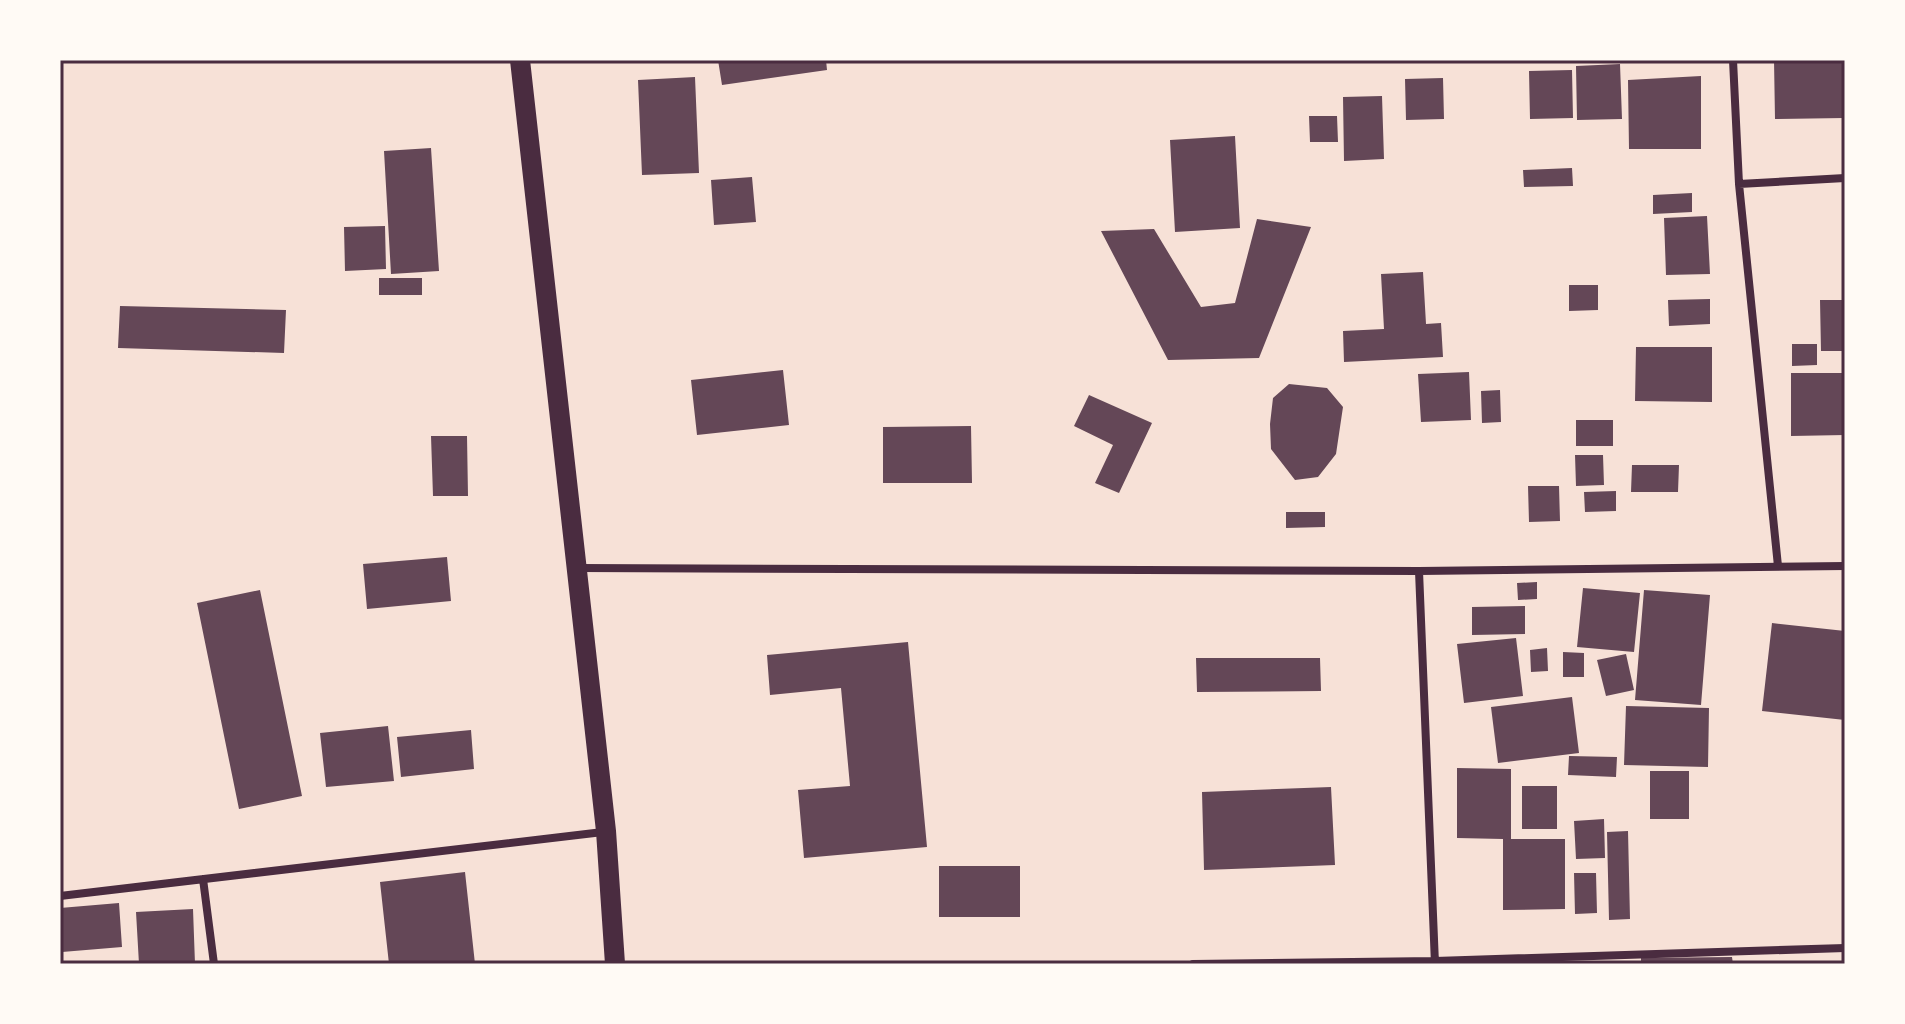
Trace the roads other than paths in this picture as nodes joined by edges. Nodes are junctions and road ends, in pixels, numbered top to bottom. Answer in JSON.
{"nodes":[{"id":1,"x":520,"y":60,"type":"edge"},
{"id":2,"x":1733,"y":60,"type":"edge"},
{"id":3,"x":1845,"y":178,"type":"edge"},
{"id":4,"x":1739,"y":184,"type":"junction"},
{"id":5,"x":1778,"y":566,"type":"junction"},
{"id":6,"x":1845,"y":566,"type":"edge"},
{"id":7,"x":577,"y":568,"type":"junction"},
{"id":8,"x":1419,"y":571,"type":"junction"},
{"id":9,"x":606,"y":831,"type":"junction"},
{"id":10,"x":203,"y":879,"type":"junction"},
{"id":11,"x":60,"y":896,"type":"edge"},
{"id":12,"x":1845,"y":948,"type":"edge"},
{"id":13,"x":1435,"y":962,"type":"edge"},
{"id":14,"x":214,"y":964,"type":"edge"},
{"id":15,"x":615,"y":964,"type":"edge"},
{"id":16,"x":1193,"y":964,"type":"edge"}],
"edges":[{"from":1,"to":7,"type":"main road"},
{"from":2,"to":4,"type":"street"},
{"from":3,"to":4,"type":"street"},
{"from":4,"to":5,"type":"street"},
{"from":5,"to":6,"type":"street"},
{"from":5,"to":8,"type":"street"},
{"from":7,"to":8,"type":"street"},
{"from":7,"to":9,"type":"main road"},
{"from":8,"to":13,"type":"street"},
{"from":9,"to":10,"type":"street"},
{"from":9,"to":15,"type":"main road"},
{"from":10,"to":11,"type":"street"},
{"from":10,"to":14,"type":"street"},
{"from":12,"to":13,"type":"street"},
{"from":13,"to":16,"type":"street"}]}
